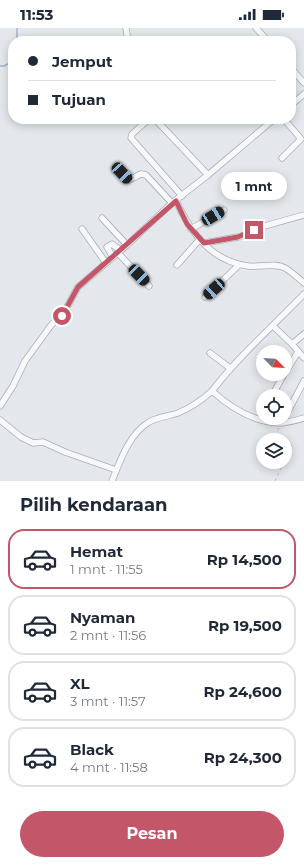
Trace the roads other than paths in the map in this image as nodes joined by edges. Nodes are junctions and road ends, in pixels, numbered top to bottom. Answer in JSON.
{"nodes":[{"id":1,"x":256,"y":28,"type":"edge"},
{"id":2,"x":263,"y":36,"type":"edge"},
{"id":3,"x":296,"y":74,"type":"edge"},
{"id":4,"x":304,"y":83,"type":"edge"},
{"id":5,"x":304,"y":94,"type":"edge"},
{"id":6,"x":296,"y":101,"type":"edge"},
{"id":7,"x":143,"y":124,"type":"edge"},
{"id":8,"x":160,"y":124,"type":"edge"},
{"id":9,"x":268,"y":124,"type":"edge"},
{"id":10,"x":288,"y":124,"type":"edge"},
{"id":11,"x":303,"y":141,"type":"edge"},
{"id":12,"x":282,"y":158,"type":"dead end"},
{"id":13,"x":116,"y":167,"type":"dead end"},
{"id":14,"x":208,"y":175,"type":"junction"},
{"id":15,"x":182,"y":196,"type":"junction"},
{"id":16,"x":174,"y":202,"type":"junction"},
{"id":17,"x":224,"y":210,"type":"dead end"},
{"id":18,"x":304,"y":215,"type":"edge"},
{"id":19,"x":102,"y":218,"type":"dead end"},
{"id":20,"x":82,"y":229,"type":"dead end"},
{"id":21,"x":191,"y":229,"type":"junction"},
{"id":22,"x":202,"y":241,"type":"junction"},
{"id":23,"x":127,"y":245,"type":"junction"},
{"id":24,"x":117,"y":253,"type":"junction"},
{"id":25,"x":106,"y":263,"type":"junction"},
{"id":26,"x":177,"y":265,"type":"dead end"},
{"id":27,"x":239,"y":265,"type":"junction"},
{"id":28,"x":304,"y":283,"type":"edge"},
{"id":29,"x":150,"y":286,"type":"dead end"},
{"id":30,"x":304,"y":294,"type":"edge"},
{"id":31,"x":205,"y":297,"type":"dead end"},
{"id":32,"x":273,"y":326,"type":"junction"},
{"id":33,"x":304,"y":334,"type":"edge"},
{"id":34,"x":292,"y":344,"type":"junction"},
{"id":35,"x":298,"y":352,"type":"junction"},
{"id":36,"x":210,"y":353,"type":"dead end"},
{"id":37,"x":304,"y":358,"type":"edge"},
{"id":38,"x":292,"y":362,"type":"edge"},
{"id":39,"x":230,"y":368,"type":"junction"},
{"id":40,"x":304,"y":381,"type":"edge"},
{"id":41,"x":212,"y":391,"type":"junction"},
{"id":42,"x":292,"y":404,"type":"edge"},
{"id":43,"x":0,"y":406,"type":"edge"},
{"id":44,"x":256,"y":418,"type":"edge"},
{"id":45,"x":304,"y":418,"type":"edge"},
{"id":46,"x":292,"y":419,"type":"edge"},
{"id":47,"x":0,"y":420,"type":"edge"},
{"id":48,"x":116,"y":470,"type":"junction"},
{"id":49,"x":112,"y":481,"type":"edge"}],
"edges":[{"from":1,"to":2,"type":"street"},
{"from":3,"to":4,"type":"street"},
{"from":5,"to":6,"type":"street"},
{"from":7,"to":15,"type":"street"},
{"from":8,"to":14,"type":"street"},
{"from":9,"to":14,"type":"street"},
{"from":10,"to":11,"type":"street"},
{"from":11,"to":12,"type":"street"},
{"from":13,"to":16,"type":"street"},
{"from":14,"to":15,"type":"street"},
{"from":15,"to":16,"type":"street"},
{"from":16,"to":21,"type":"street"},
{"from":16,"to":23,"type":"street"},
{"from":17,"to":21,"type":"street"},
{"from":18,"to":22,"type":"street"},
{"from":19,"to":23,"type":"street"},
{"from":20,"to":25,"type":"street"},
{"from":21,"to":22,"type":"street"},
{"from":22,"to":26,"type":"street"},
{"from":22,"to":27,"type":"street"},
{"from":23,"to":24,"type":"street"},
{"from":24,"to":25,"type":"street"},
{"from":24,"to":29,"type":"street"},
{"from":25,"to":43,"type":"street"},
{"from":27,"to":28,"type":"street"},
{"from":27,"to":31,"type":"street"},
{"from":30,"to":32,"type":"street"},
{"from":32,"to":34,"type":"street"},
{"from":32,"to":39,"type":"street"},
{"from":33,"to":34,"type":"street"},
{"from":34,"to":35,"type":"street"},
{"from":35,"to":37,"type":"street"},
{"from":35,"to":38,"type":"street"},
{"from":36,"to":39,"type":"street"},
{"from":39,"to":41,"type":"street"},
{"from":40,"to":42,"type":"street"},
{"from":41,"to":44,"type":"street"},
{"from":41,"to":48,"type":"street"},
{"from":45,"to":46,"type":"street"},
{"from":47,"to":48,"type":"street"},
{"from":48,"to":49,"type":"street"}]}
